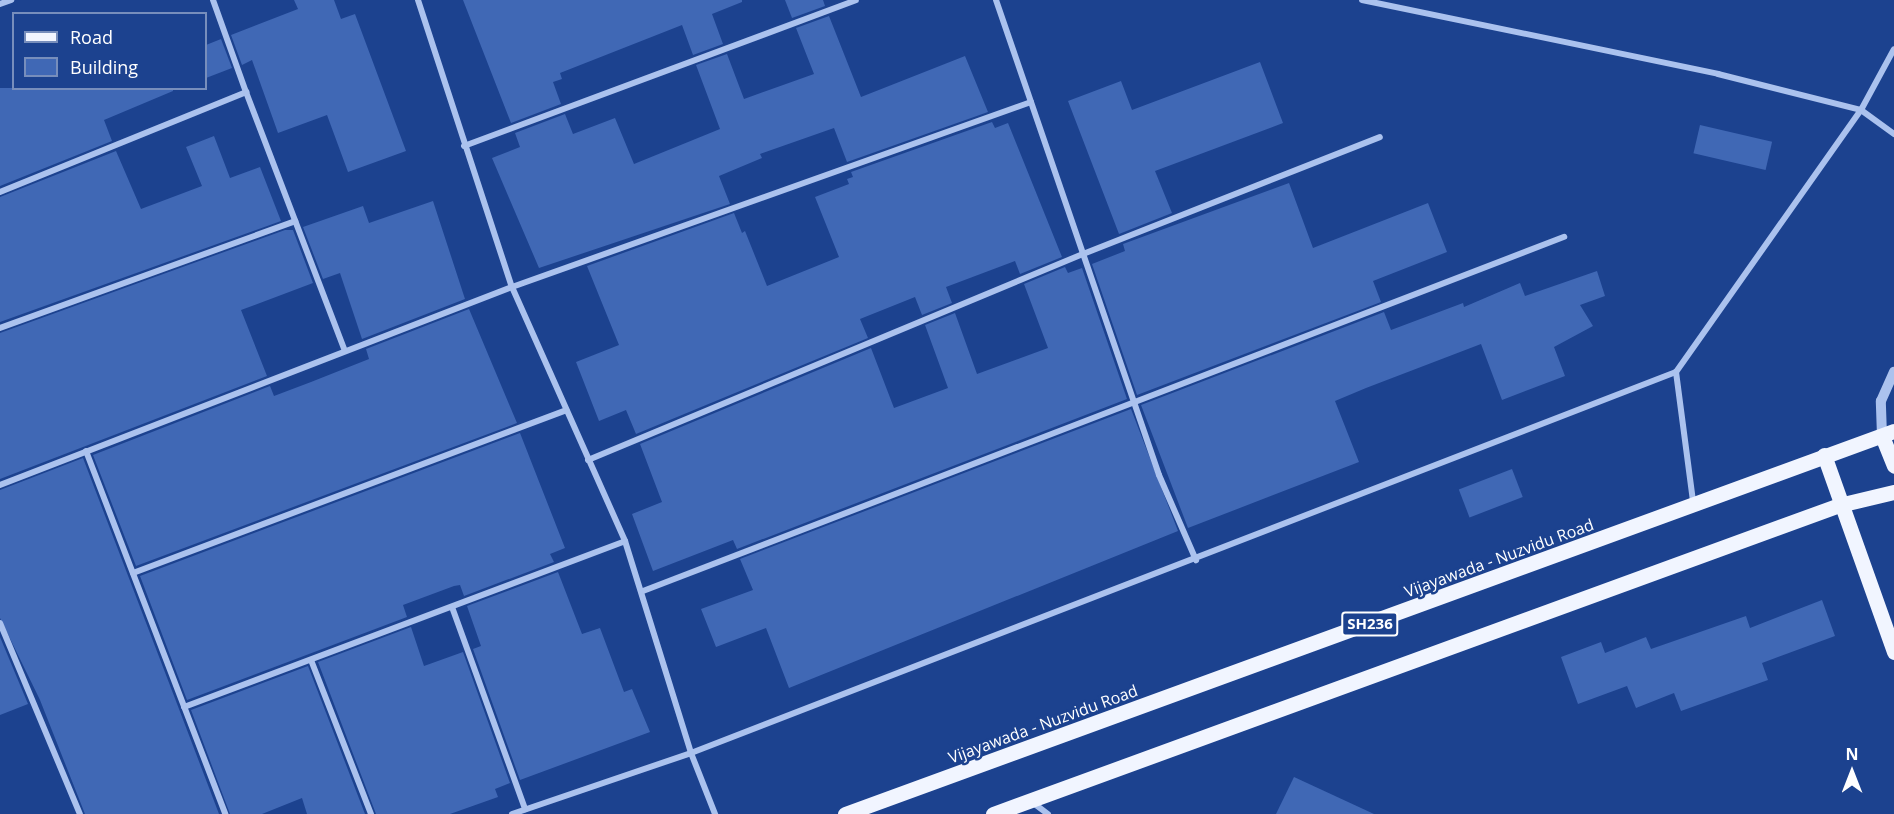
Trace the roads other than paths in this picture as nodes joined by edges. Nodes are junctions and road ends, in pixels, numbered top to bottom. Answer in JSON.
{"nodes":[{"id":1,"x":11,"y":0,"type":"edge"},
{"id":2,"x":213,"y":0,"type":"edge"},
{"id":3,"x":418,"y":0,"type":"edge"},
{"id":4,"x":856,"y":0,"type":"edge"},
{"id":5,"x":996,"y":0,"type":"edge"},
{"id":6,"x":1362,"y":0,"type":"edge"},
{"id":7,"x":1408,"y":0,"type":"edge"},
{"id":8,"x":0,"y":4,"type":"edge"},
{"id":9,"x":1406,"y":8,"type":"junction"},
{"id":10,"x":1894,"y":49,"type":"edge"},
{"id":11,"x":246,"y":92,"type":"junction"},
{"id":12,"x":1031,"y":102,"type":"junction"},
{"id":13,"x":1861,"y":110,"type":"junction"},
{"id":14,"x":1894,"y":134,"type":"edge"},
{"id":15,"x":1380,"y":137,"type":"dead end"},
{"id":16,"x":464,"y":146,"type":"junction"},
{"id":17,"x":0,"y":192,"type":"edge"},
{"id":18,"x":295,"y":221,"type":"junction"},
{"id":19,"x":1564,"y":237,"type":"dead end"},
{"id":20,"x":1083,"y":254,"type":"junction"},
{"id":21,"x":512,"y":287,"type":"junction"},
{"id":22,"x":0,"y":328,"type":"edge"},
{"id":23,"x":345,"y":351,"type":"junction"},
{"id":24,"x":1676,"y":372,"type":"junction"},
{"id":25,"x":1894,"y":372,"type":"edge"},
{"id":26,"x":1134,"y":403,"type":"junction"},
{"id":27,"x":566,"y":410,"type":"junction"},
{"id":28,"x":1888,"y":434,"type":"edge"},
{"id":29,"x":86,"y":451,"type":"junction"},
{"id":30,"x":1824,"y":455,"type":"junction"},
{"id":31,"x":588,"y":460,"type":"junction"},
{"id":32,"x":1894,"y":466,"type":"edge"},
{"id":33,"x":0,"y":485,"type":"edge"},
{"id":34,"x":1894,"y":492,"type":"edge"},
{"id":35,"x":1694,"y":503,"type":"junction"},
{"id":36,"x":1839,"y":505,"type":"junction"},
{"id":37,"x":626,"y":542,"type":"junction"},
{"id":38,"x":1196,"y":560,"type":"junction"},
{"id":39,"x":133,"y":573,"type":"junction"},
{"id":40,"x":643,"y":591,"type":"junction"},
{"id":41,"x":452,"y":607,"type":"junction"},
{"id":42,"x":0,"y":623,"type":"edge"},
{"id":43,"x":1894,"y":652,"type":"edge"},
{"id":44,"x":311,"y":660,"type":"junction"},
{"id":45,"x":184,"y":707,"type":"junction"},
{"id":46,"x":691,"y":753,"type":"junction"},
{"id":47,"x":1030,"y":801,"type":"junction"},
{"id":48,"x":525,"y":809,"type":"junction"},
{"id":49,"x":80,"y":814,"type":"edge"},
{"id":50,"x":225,"y":814,"type":"edge"},
{"id":51,"x":371,"y":814,"type":"edge"},
{"id":52,"x":512,"y":814,"type":"edge"},
{"id":53,"x":715,"y":814,"type":"edge"},
{"id":54,"x":845,"y":814,"type":"edge"},
{"id":55,"x":993,"y":814,"type":"edge"},
{"id":56,"x":1048,"y":814,"type":"edge"}],
"edges":[{"from":1,"to":8,"type":"street"},
{"from":2,"to":11,"type":"street"},
{"from":3,"to":16,"type":"street"},
{"from":4,"to":16,"type":"street"},
{"from":5,"to":12,"type":"street"},
{"from":6,"to":9,"type":"street"},
{"from":7,"to":9,"type":"street"},
{"from":9,"to":13,"type":"street"},
{"from":10,"to":13,"type":"street"},
{"from":11,"to":17,"type":"street"},
{"from":11,"to":18,"type":"street"},
{"from":12,"to":20,"type":"street"},
{"from":12,"to":21,"type":"street"},
{"from":13,"to":14,"type":"street"},
{"from":13,"to":24,"type":"street"},
{"from":15,"to":20,"type":"street"},
{"from":16,"to":21,"type":"street"},
{"from":18,"to":22,"type":"street"},
{"from":18,"to":23,"type":"street"},
{"from":19,"to":26,"type":"street"},
{"from":20,"to":26,"type":"street"},
{"from":20,"to":31,"type":"street"},
{"from":21,"to":23,"type":"street"},
{"from":21,"to":27,"type":"street"},
{"from":23,"to":29,"type":"street"},
{"from":24,"to":35,"type":"street"},
{"from":24,"to":38,"type":"street"},
{"from":25,"to":28,"type":"street"},
{"from":26,"to":38,"type":"street"},
{"from":26,"to":40,"type":"street"},
{"from":27,"to":31,"type":"street"},
{"from":27,"to":39,"type":"street"},
{"from":28,"to":30,"type":"main road","name":"Vijayawada - Nuzvidu Road","number":"SH236"},
{"from":28,"to":32,"type":"main road"},
{"from":29,"to":33,"type":"street"},
{"from":29,"to":39,"type":"street"},
{"from":30,"to":35,"type":"main road","name":"Vijayawada - Nuzvidu Road","number":"SH236"},
{"from":30,"to":36,"type":"main road"},
{"from":31,"to":37,"type":"street"},
{"from":34,"to":36,"type":"main road"},
{"from":35,"to":54,"type":"main road","name":"Vijayawada - Nuzvidu Road","number":"SH236"},
{"from":36,"to":43,"type":"main road"},
{"from":36,"to":47,"type":"main road"},
{"from":37,"to":40,"type":"street"},
{"from":37,"to":41,"type":"street"},
{"from":38,"to":46,"type":"street"},
{"from":39,"to":45,"type":"street"},
{"from":40,"to":46,"type":"street"},
{"from":41,"to":44,"type":"street"},
{"from":41,"to":48,"type":"street"},
{"from":42,"to":49,"type":"street"},
{"from":44,"to":45,"type":"street"},
{"from":44,"to":51,"type":"street"},
{"from":45,"to":50,"type":"street"},
{"from":46,"to":48,"type":"street"},
{"from":46,"to":53,"type":"street"},
{"from":47,"to":55,"type":"main road"},
{"from":47,"to":56,"type":"street"},
{"from":48,"to":52,"type":"street"}]}
